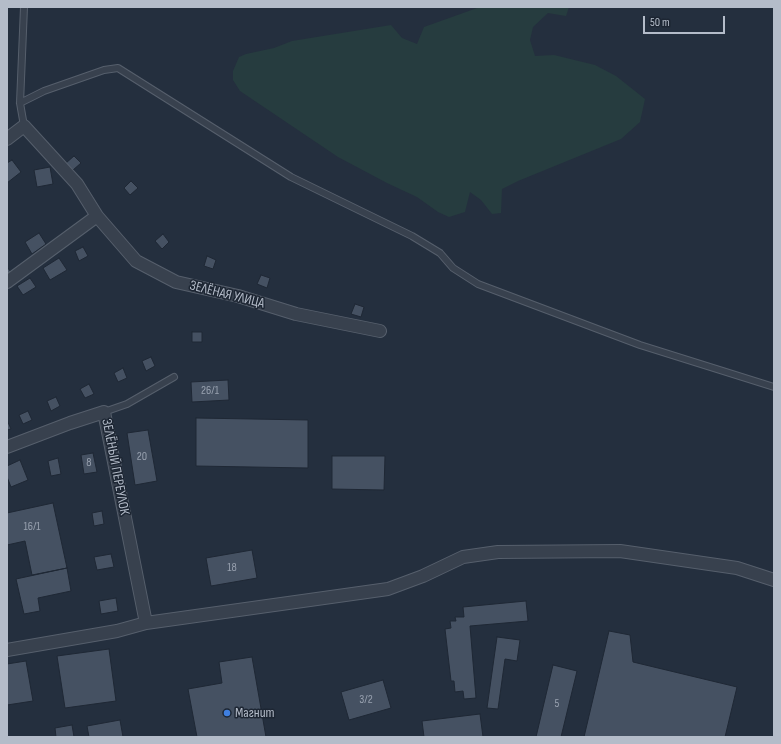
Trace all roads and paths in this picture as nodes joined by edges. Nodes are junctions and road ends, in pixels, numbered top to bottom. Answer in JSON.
{"nodes":[{"id":1,"x":24,"y":7,"type":"edge"},
{"id":2,"x":20,"y":103,"type":"junction"},
{"id":3,"x":24,"y":126,"type":"junction"},
{"id":4,"x":7,"y":139,"type":"edge"},
{"id":5,"x":97,"y":216,"type":"junction"},
{"id":6,"x":7,"y":282,"type":"edge"},
{"id":7,"x":380,"y":332,"type":"dead end"},
{"id":8,"x":174,"y":377,"type":"dead end"},
{"id":9,"x":774,"y":387,"type":"edge"},
{"id":10,"x":104,"y":412,"type":"junction"},
{"id":11,"x":7,"y":447,"type":"edge"},
{"id":12,"x":774,"y":580,"type":"edge"},
{"id":13,"x":146,"y":623,"type":"junction"},
{"id":14,"x":7,"y":650,"type":"edge"}],
"edges":[{"from":1,"to":2,"type":"lane"},
{"from":2,"to":3,"type":"lane"},
{"from":2,"to":9,"type":"lane"},
{"from":3,"to":4,"type":"street"},
{"from":3,"to":5,"type":"street","name":"ЗЕЛЁНАЯ УЛИЦА"},
{"from":5,"to":6,"type":"street"},
{"from":5,"to":7,"type":"street","name":"ЗЕЛЁНАЯ УЛИЦА"},
{"from":8,"to":10,"type":"lane"},
{"from":10,"to":11,"type":"street","name":"ЗЕЛЁНЫЙ ПЕРЕУЛОК"},
{"from":10,"to":13,"type":"street","name":"ЗЕЛЁНЫЙ ПЕРЕУЛОК"},
{"from":12,"to":13,"type":"street"},
{"from":13,"to":14,"type":"street"}]}
